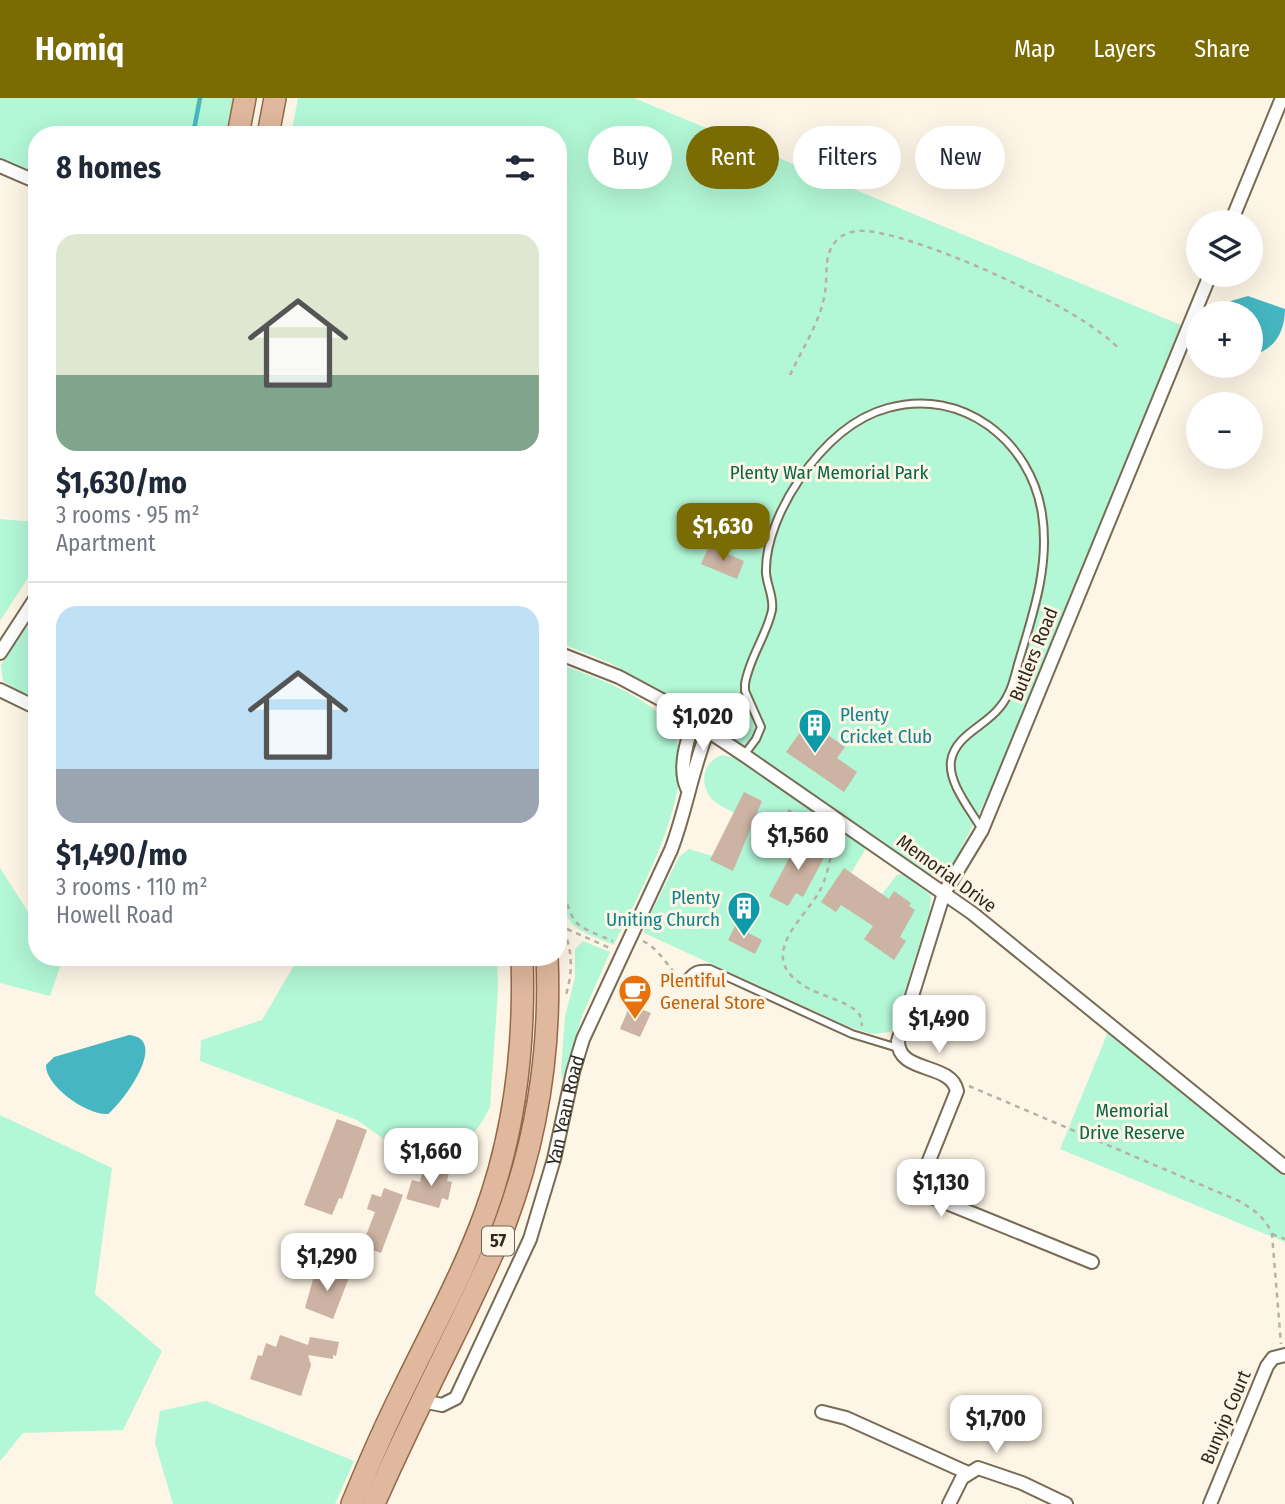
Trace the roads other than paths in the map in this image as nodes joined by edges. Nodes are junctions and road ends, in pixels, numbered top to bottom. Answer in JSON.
{"nodes":[{"id":1,"x":245,"y":98,"type":"edge"},
{"id":2,"x":275,"y":98,"type":"edge"},
{"id":3,"x":1282,"y":98,"type":"edge"},
{"id":4,"x":240,"y":126,"type":"edge"},
{"id":5,"x":270,"y":126,"type":"edge"},
{"id":6,"x":0,"y":166,"type":"edge"},
{"id":7,"x":28,"y":178,"type":"edge"},
{"id":8,"x":1236,"y":210,"type":"edge"},
{"id":9,"x":1205,"y":287,"type":"edge"},
{"id":10,"x":28,"y":610,"type":"edge"},
{"id":11,"x":0,"y":653,"type":"edge"},
{"id":12,"x":567,"y":657,"type":"edge"},
{"id":13,"x":0,"y":690,"type":"edge"},
{"id":14,"x":28,"y":704,"type":"edge"},
{"id":15,"x":694,"y":721,"type":"junction"},
{"id":16,"x":708,"y":730,"type":"junction"},
{"id":17,"x":744,"y":755,"type":"junction"},
{"id":18,"x":687,"y":788,"type":"junction"},
{"id":19,"x":982,"y":830,"type":"junction"},
{"id":20,"x":944,"y":893,"type":"junction"},
{"id":21,"x":522,"y":966,"type":"edge"},
{"id":22,"x":547,"y":966,"type":"edge"},
{"id":23,"x":685,"y":981,"type":"road end"},
{"id":24,"x":898,"y":1048,"type":"junction"},
{"id":25,"x":1285,"y":1167,"type":"edge"},
{"id":26,"x":1092,"y":1262,"type":"dead end"},
{"id":27,"x":1283,"y":1355,"type":"edge"},
{"id":28,"x":422,"y":1401,"type":"junction"},
{"id":29,"x":822,"y":1412,"type":"dead end"},
{"id":30,"x":968,"y":1473,"type":"junction"},
{"id":31,"x":352,"y":1504,"type":"edge"},
{"id":32,"x":374,"y":1504,"type":"edge"},
{"id":33,"x":949,"y":1504,"type":"edge"},
{"id":34,"x":1066,"y":1504,"type":"edge"},
{"id":35,"x":1210,"y":1504,"type":"edge"}],
"edges":[{"from":1,"to":4,"type":"main road"},
{"from":2,"to":5,"type":"main road"},
{"from":3,"to":8,"type":"street"},
{"from":6,"to":7,"type":"street"},
{"from":9,"to":19,"type":"street","name":"Butlers Road"},
{"from":10,"to":11,"type":"street"},
{"from":12,"to":15,"type":"street","name":"Memorial Drive"},
{"from":13,"to":14,"type":"street"},
{"from":15,"to":16,"type":"street","name":"Memorial Drive"},
{"from":15,"to":18,"type":"street","name":"Yan Yean Road"},
{"from":16,"to":17,"type":"street","name":"Memorial Drive"},
{"from":16,"to":18,"type":"street","name":"Yan Yean Road"},
{"from":17,"to":19,"type":"lane"},
{"from":17,"to":20,"type":"street","name":"Memorial Drive"},
{"from":18,"to":28,"type":"street","name":"Yan Yean Road"},
{"from":19,"to":20,"type":"street","name":"Butlers Road"},
{"from":20,"to":24,"type":"street","name":"Butlers Road"},
{"from":20,"to":25,"type":"street","name":"Memorial Drive"},
{"from":21,"to":31,"type":"main road","number":"57"},
{"from":22,"to":28,"type":"main road","name":"Yan Yean Road","number":"57"},
{"from":23,"to":24,"type":"lane"},
{"from":24,"to":26,"type":"street"},
{"from":27,"to":35,"type":"street","name":"Bunyip Court"},
{"from":28,"to":32,"type":"main road","name":"Yan Yean Road","number":"57"},
{"from":29,"to":30,"type":"street"},
{"from":30,"to":33,"type":"street"},
{"from":30,"to":34,"type":"street"}]}
